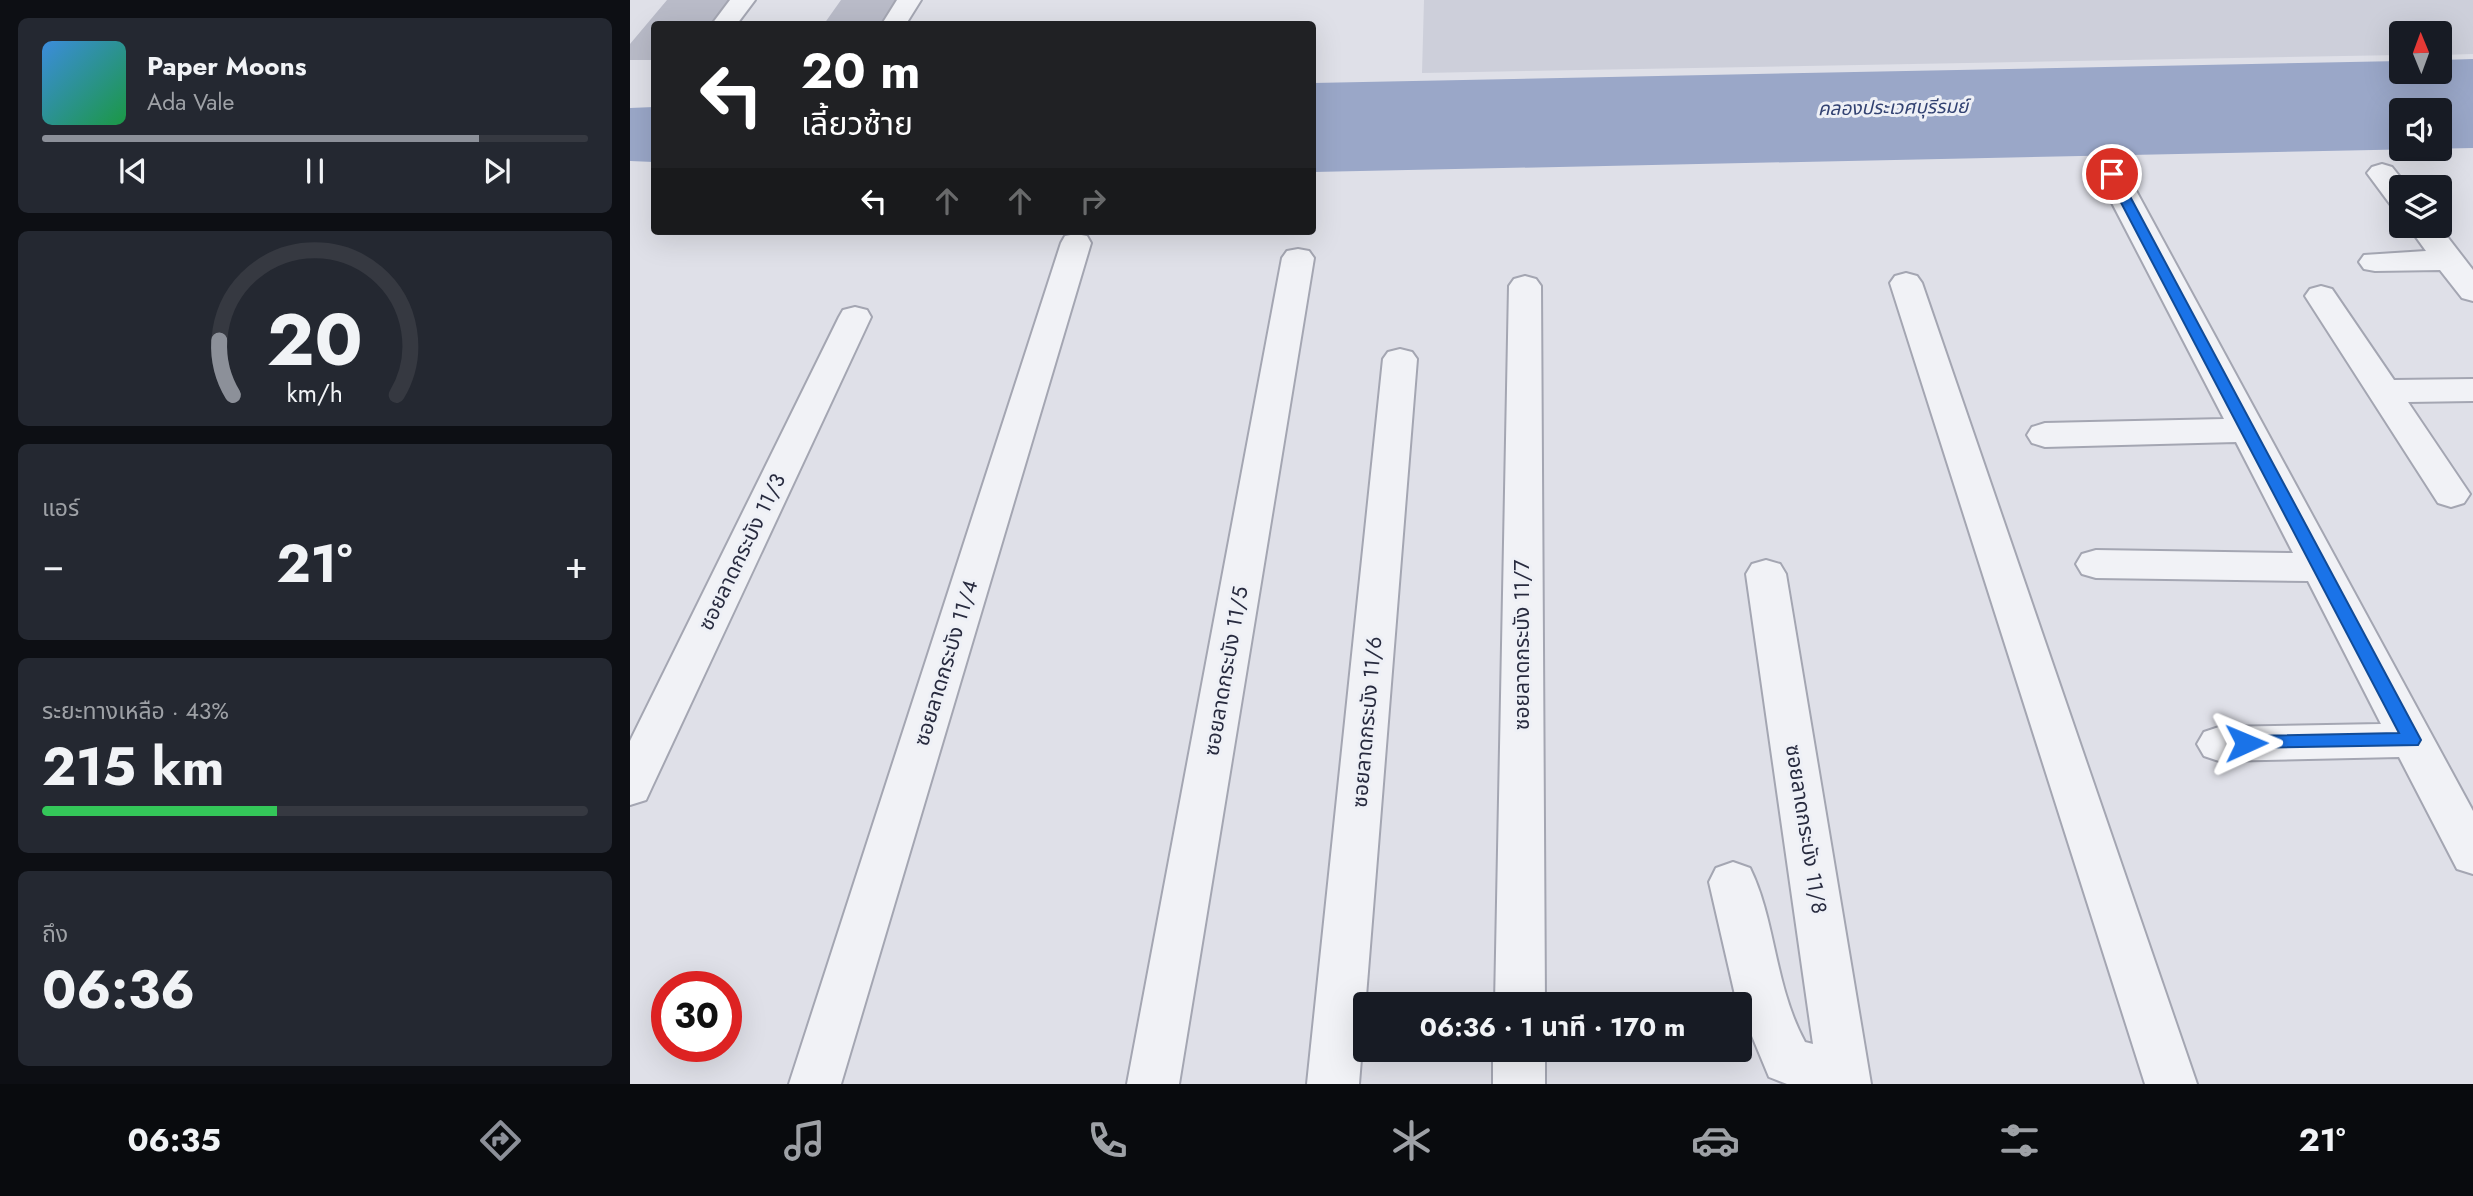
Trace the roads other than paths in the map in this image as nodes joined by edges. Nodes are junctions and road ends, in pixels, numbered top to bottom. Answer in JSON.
{"nodes":[{"id":1,"x":743,"y":0,"type":"edge"},
{"id":2,"x":751,"y":0,"type":"edge"},
{"id":3,"x":909,"y":0,"type":"edge"},
{"id":4,"x":726,"y":21,"type":"edge"},
{"id":5,"x":735,"y":21,"type":"edge"},
{"id":6,"x":896,"y":21,"type":"edge"},
{"id":7,"x":2382,"y":173,"type":"dead end"},
{"id":8,"x":2112,"y":174,"type":"dead end"},
{"id":9,"x":2389,"y":182,"type":"edge"},
{"id":10,"x":2432,"y":238,"type":"edge"},
{"id":11,"x":1076,"y":243,"type":"dead end"},
{"id":12,"x":1298,"y":258,"type":"dead end"},
{"id":13,"x":2449,"y":260,"type":"junction"},
{"id":14,"x":2375,"y":262,"type":"dead end"},
{"id":15,"x":1906,"y":283,"type":"dead end"},
{"id":16,"x":1525,"y":286,"type":"dead end"},
{"id":17,"x":2473,"y":291,"type":"edge"},
{"id":18,"x":2321,"y":296,"type":"dead end"},
{"id":19,"x":855,"y":317,"type":"dead end"},
{"id":20,"x":1401,"y":359,"type":"dead end"},
{"id":21,"x":2473,"y":390,"type":"edge"},
{"id":22,"x":2384,"y":391,"type":"junction"},
{"id":23,"x":2248,"y":430,"type":"junction"},
{"id":24,"x":2045,"y":435,"type":"dead end"},
{"id":25,"x":2451,"y":494,"type":"dead end"},
{"id":26,"x":2096,"y":564,"type":"dead end"},
{"id":27,"x":2320,"y":567,"type":"junction"},
{"id":28,"x":1766,"y":574,"type":"dead end"},
{"id":29,"x":2412,"y":740,"type":"junction"},
{"id":30,"x":2219,"y":744,"type":"dead end"},
{"id":31,"x":630,"y":787,"type":"edge"},
{"id":32,"x":2473,"y":855,"type":"edge"},
{"id":33,"x":1733,"y":882,"type":"dead end"},
{"id":34,"x":1520,"y":992,"type":"edge"},
{"id":35,"x":1519,"y":1062,"type":"edge"},
{"id":36,"x":1844,"y":1077,"type":"edge"},
{"id":37,"x":815,"y":1084,"type":"edge"},
{"id":38,"x":1153,"y":1084,"type":"edge"},
{"id":39,"x":1333,"y":1084,"type":"edge"},
{"id":40,"x":1519,"y":1084,"type":"edge"},
{"id":41,"x":2171,"y":1084,"type":"edge"}],
"edges":[{"from":1,"to":4,"type":"street"},
{"from":2,"to":5,"type":"street"},
{"from":3,"to":6,"type":"street"},
{"from":7,"to":9,"type":"street"},
{"from":8,"to":23,"type":"street"},
{"from":10,"to":13,"type":"street"},
{"from":11,"to":37,"type":"street","name":"ซอยลาดกระบัง 11/4"},
{"from":12,"to":38,"type":"street","name":"ซอยลาดกระบัง 11/5"},
{"from":13,"to":14,"type":"street"},
{"from":13,"to":17,"type":"street"},
{"from":15,"to":41,"type":"street"},
{"from":16,"to":34,"type":"street","name":"ซอยลาดกระบัง 11/7"},
{"from":18,"to":22,"type":"street"},
{"from":19,"to":31,"type":"street","name":"ซอยลาดกระบัง 11/3"},
{"from":20,"to":39,"type":"street","name":"ซอยลาดกระบัง 11/6"},
{"from":21,"to":22,"type":"street"},
{"from":22,"to":25,"type":"street"},
{"from":23,"to":24,"type":"street"},
{"from":23,"to":27,"type":"street"},
{"from":26,"to":27,"type":"street"},
{"from":27,"to":29,"type":"street"},
{"from":28,"to":36,"type":"street","name":"ซอยลาดกระบัง 11/8"},
{"from":29,"to":30,"type":"street"},
{"from":29,"to":32,"type":"street"},
{"from":33,"to":36,"type":"street"},
{"from":35,"to":40,"type":"street"}]}
